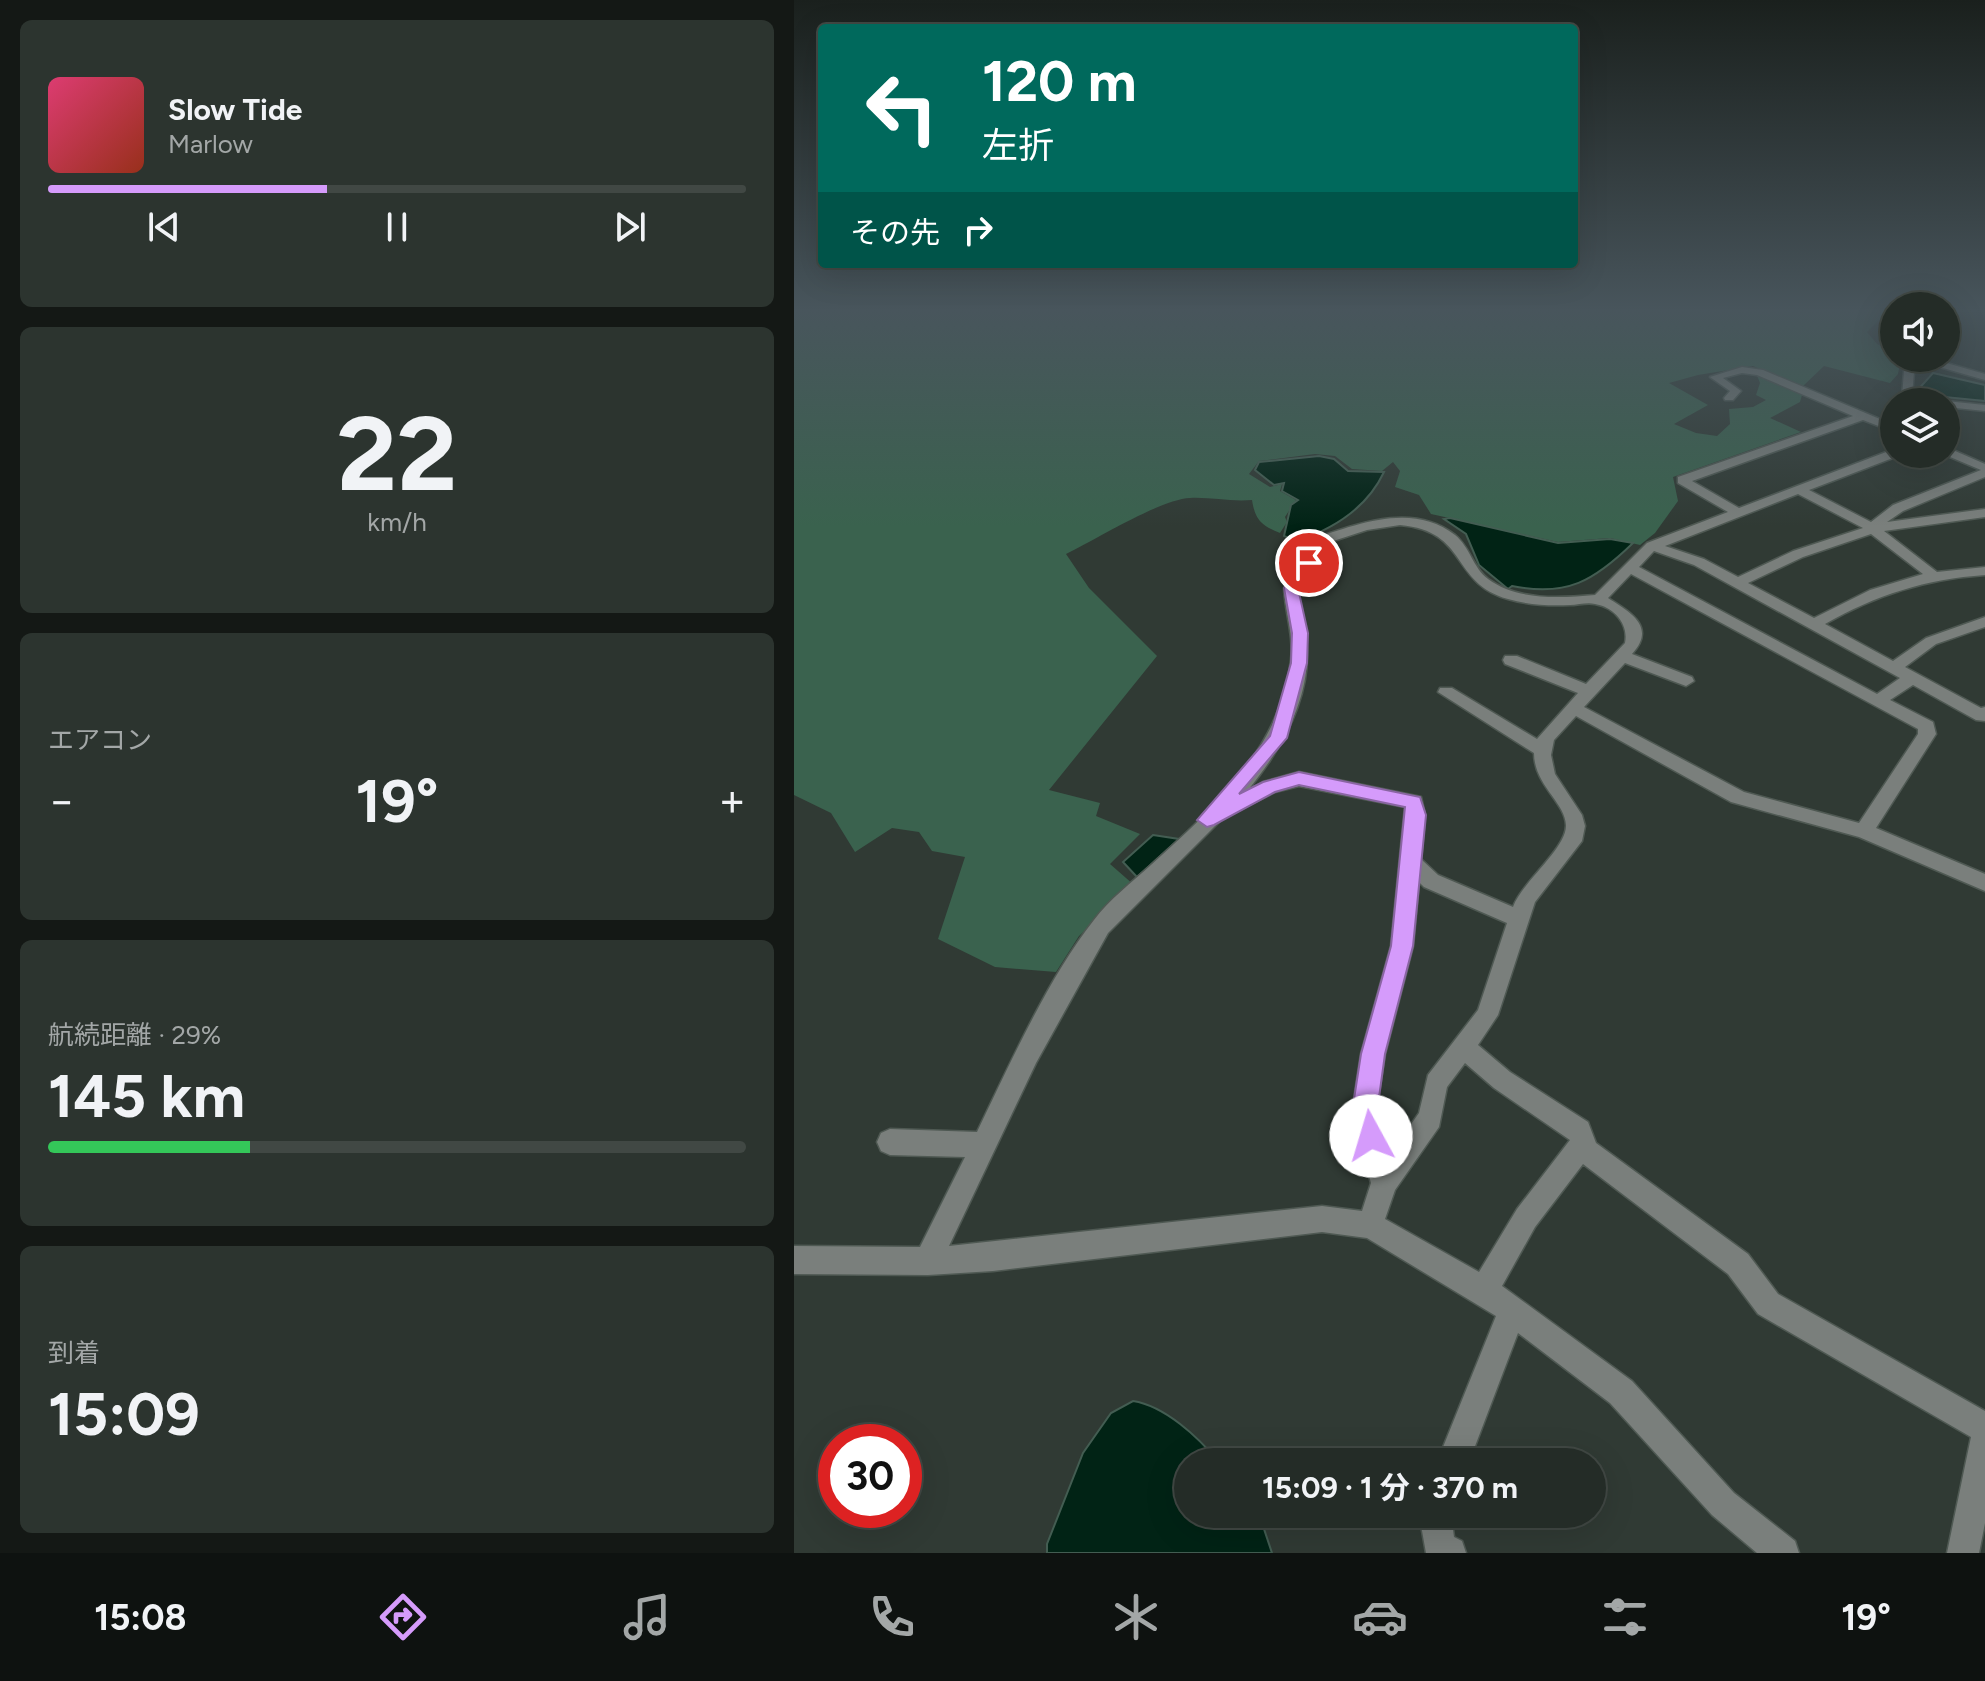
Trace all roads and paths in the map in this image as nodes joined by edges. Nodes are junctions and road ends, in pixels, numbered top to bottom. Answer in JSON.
{"nodes":[{"id":1,"x":1722,"y":381,"type":"edge"},
{"id":2,"x":1781,"y":381,"type":"edge"},
{"id":3,"x":1729,"y":398,"type":"dead end"},
{"id":4,"x":1960,"y":405,"type":"edge"},
{"id":5,"x":1985,"y":408,"type":"edge"},
{"id":6,"x":1863,"y":416,"type":"junction"},
{"id":7,"x":1880,"y":423,"type":"edge"},
{"id":8,"x":1960,"y":458,"type":"edge"},
{"id":9,"x":1880,"y":459,"type":"edge"},
{"id":10,"x":1985,"y":470,"type":"edge"},
{"id":11,"x":1800,"y":490,"type":"junction"},
{"id":12,"x":1736,"y":512,"type":"junction"},
{"id":13,"x":1985,"y":513,"type":"edge"},
{"id":14,"x":1871,"y":527,"type":"junction"},
{"id":15,"x":1652,"y":546,"type":"junction"},
{"id":16,"x":1630,"y":568,"type":"junction"},
{"id":17,"x":1985,"y":571,"type":"edge"},
{"id":18,"x":1934,"y":576,"type":"junction"},
{"id":19,"x":1737,"y":583,"type":"junction"},
{"id":20,"x":1599,"y":599,"type":"junction"},
{"id":21,"x":1985,"y":622,"type":"edge"},
{"id":22,"x":1813,"y":625,"type":"junction"},
{"id":23,"x":1622,"y":656,"type":"junction"},
{"id":24,"x":1511,"y":660,"type":"dead end"},
{"id":25,"x":1892,"y":669,"type":"junction"},
{"id":26,"x":1912,"y":678,"type":"junction"},
{"id":27,"x":1686,"y":681,"type":"dead end"},
{"id":28,"x":1446,"y":692,"type":"dead end"},
{"id":29,"x":1590,"y":692,"type":"junction"},
{"id":30,"x":1878,"y":701,"type":"junction"},
{"id":31,"x":1575,"y":709,"type":"junction"},
{"id":32,"x":1984,"y":715,"type":"edge"},
{"id":33,"x":1543,"y":750,"type":"junction"},
{"id":34,"x":1207,"y":820,"type":"junction"},
{"id":35,"x":1864,"y":831,"type":"junction"},
{"id":36,"x":1411,"y":861,"type":"junction"},
{"id":37,"x":1985,"y":883,"type":"edge"},
{"id":38,"x":1519,"y":919,"type":"junction"},
{"id":39,"x":1463,"y":1047,"type":"junction"},
{"id":40,"x":890,"y":1142,"type":"dead end"},
{"id":41,"x":1583,"y":1143,"type":"junction"},
{"id":42,"x":986,"y":1145,"type":"junction"},
{"id":43,"x":1384,"y":1183,"type":"junction"},
{"id":44,"x":1370,"y":1225,"type":"junction"},
{"id":45,"x":794,"y":1260,"type":"edge"},
{"id":46,"x":928,"y":1261,"type":"junction"},
{"id":47,"x":1484,"y":1290,"type":"junction"},
{"id":48,"x":1512,"y":1310,"type":"junction"},
{"id":49,"x":1985,"y":1428,"type":"edge"},
{"id":50,"x":1985,"y":1439,"type":"edge"},
{"id":51,"x":1458,"y":1448,"type":"edge"},
{"id":52,"x":1783,"y":1553,"type":"edge"},
{"id":53,"x":1963,"y":1553,"type":"edge"}],
"edges":[{"from":1,"to":3,"type":"street"},
{"from":2,"to":6,"type":"street"},
{"from":4,"to":5,"type":"street"},
{"from":6,"to":7,"type":"street"},
{"from":6,"to":12,"type":"street"},
{"from":8,"to":10,"type":"street"},
{"from":9,"to":11,"type":"street"},
{"from":10,"to":14,"type":"street"},
{"from":11,"to":12,"type":"street"},
{"from":11,"to":14,"type":"street"},
{"from":12,"to":15,"type":"street"},
{"from":13,"to":14,"type":"street"},
{"from":14,"to":18,"type":"street"},
{"from":14,"to":19,"type":"street"},
{"from":15,"to":16,"type":"street"},
{"from":15,"to":19,"type":"street"},
{"from":16,"to":20,"type":"street"},
{"from":16,"to":30,"type":"street"},
{"from":17,"to":18,"type":"street"},
{"from":18,"to":22,"type":"street"},
{"from":19,"to":22,"type":"street"},
{"from":20,"to":23,"type":"street"},
{"from":20,"to":34,"type":"street"},
{"from":21,"to":25,"type":"street"},
{"from":22,"to":25,"type":"street"},
{"from":23,"to":27,"type":"street"},
{"from":23,"to":29,"type":"street"},
{"from":24,"to":29,"type":"street"},
{"from":25,"to":26,"type":"street"},
{"from":26,"to":30,"type":"street"},
{"from":26,"to":32,"type":"street"},
{"from":28,"to":33,"type":"street"},
{"from":29,"to":31,"type":"street"},
{"from":30,"to":35,"type":"street"},
{"from":31,"to":33,"type":"street"},
{"from":31,"to":35,"type":"street"},
{"from":33,"to":38,"type":"street"},
{"from":34,"to":36,"type":"street"},
{"from":34,"to":42,"type":"street"},
{"from":35,"to":37,"type":"street"},
{"from":36,"to":38,"type":"street"},
{"from":36,"to":43,"type":"street"},
{"from":38,"to":39,"type":"street"},
{"from":39,"to":41,"type":"street"},
{"from":39,"to":43,"type":"street"},
{"from":40,"to":42,"type":"street"},
{"from":41,"to":47,"type":"street"},
{"from":41,"to":49,"type":"street"},
{"from":42,"to":46,"type":"street"},
{"from":43,"to":44,"type":"street"},
{"from":44,"to":46,"type":"street"},
{"from":44,"to":47,"type":"street"},
{"from":45,"to":46,"type":"street"},
{"from":47,"to":48,"type":"street"},
{"from":48,"to":51,"type":"street"},
{"from":48,"to":52,"type":"street"},
{"from":50,"to":53,"type":"street"}]}
